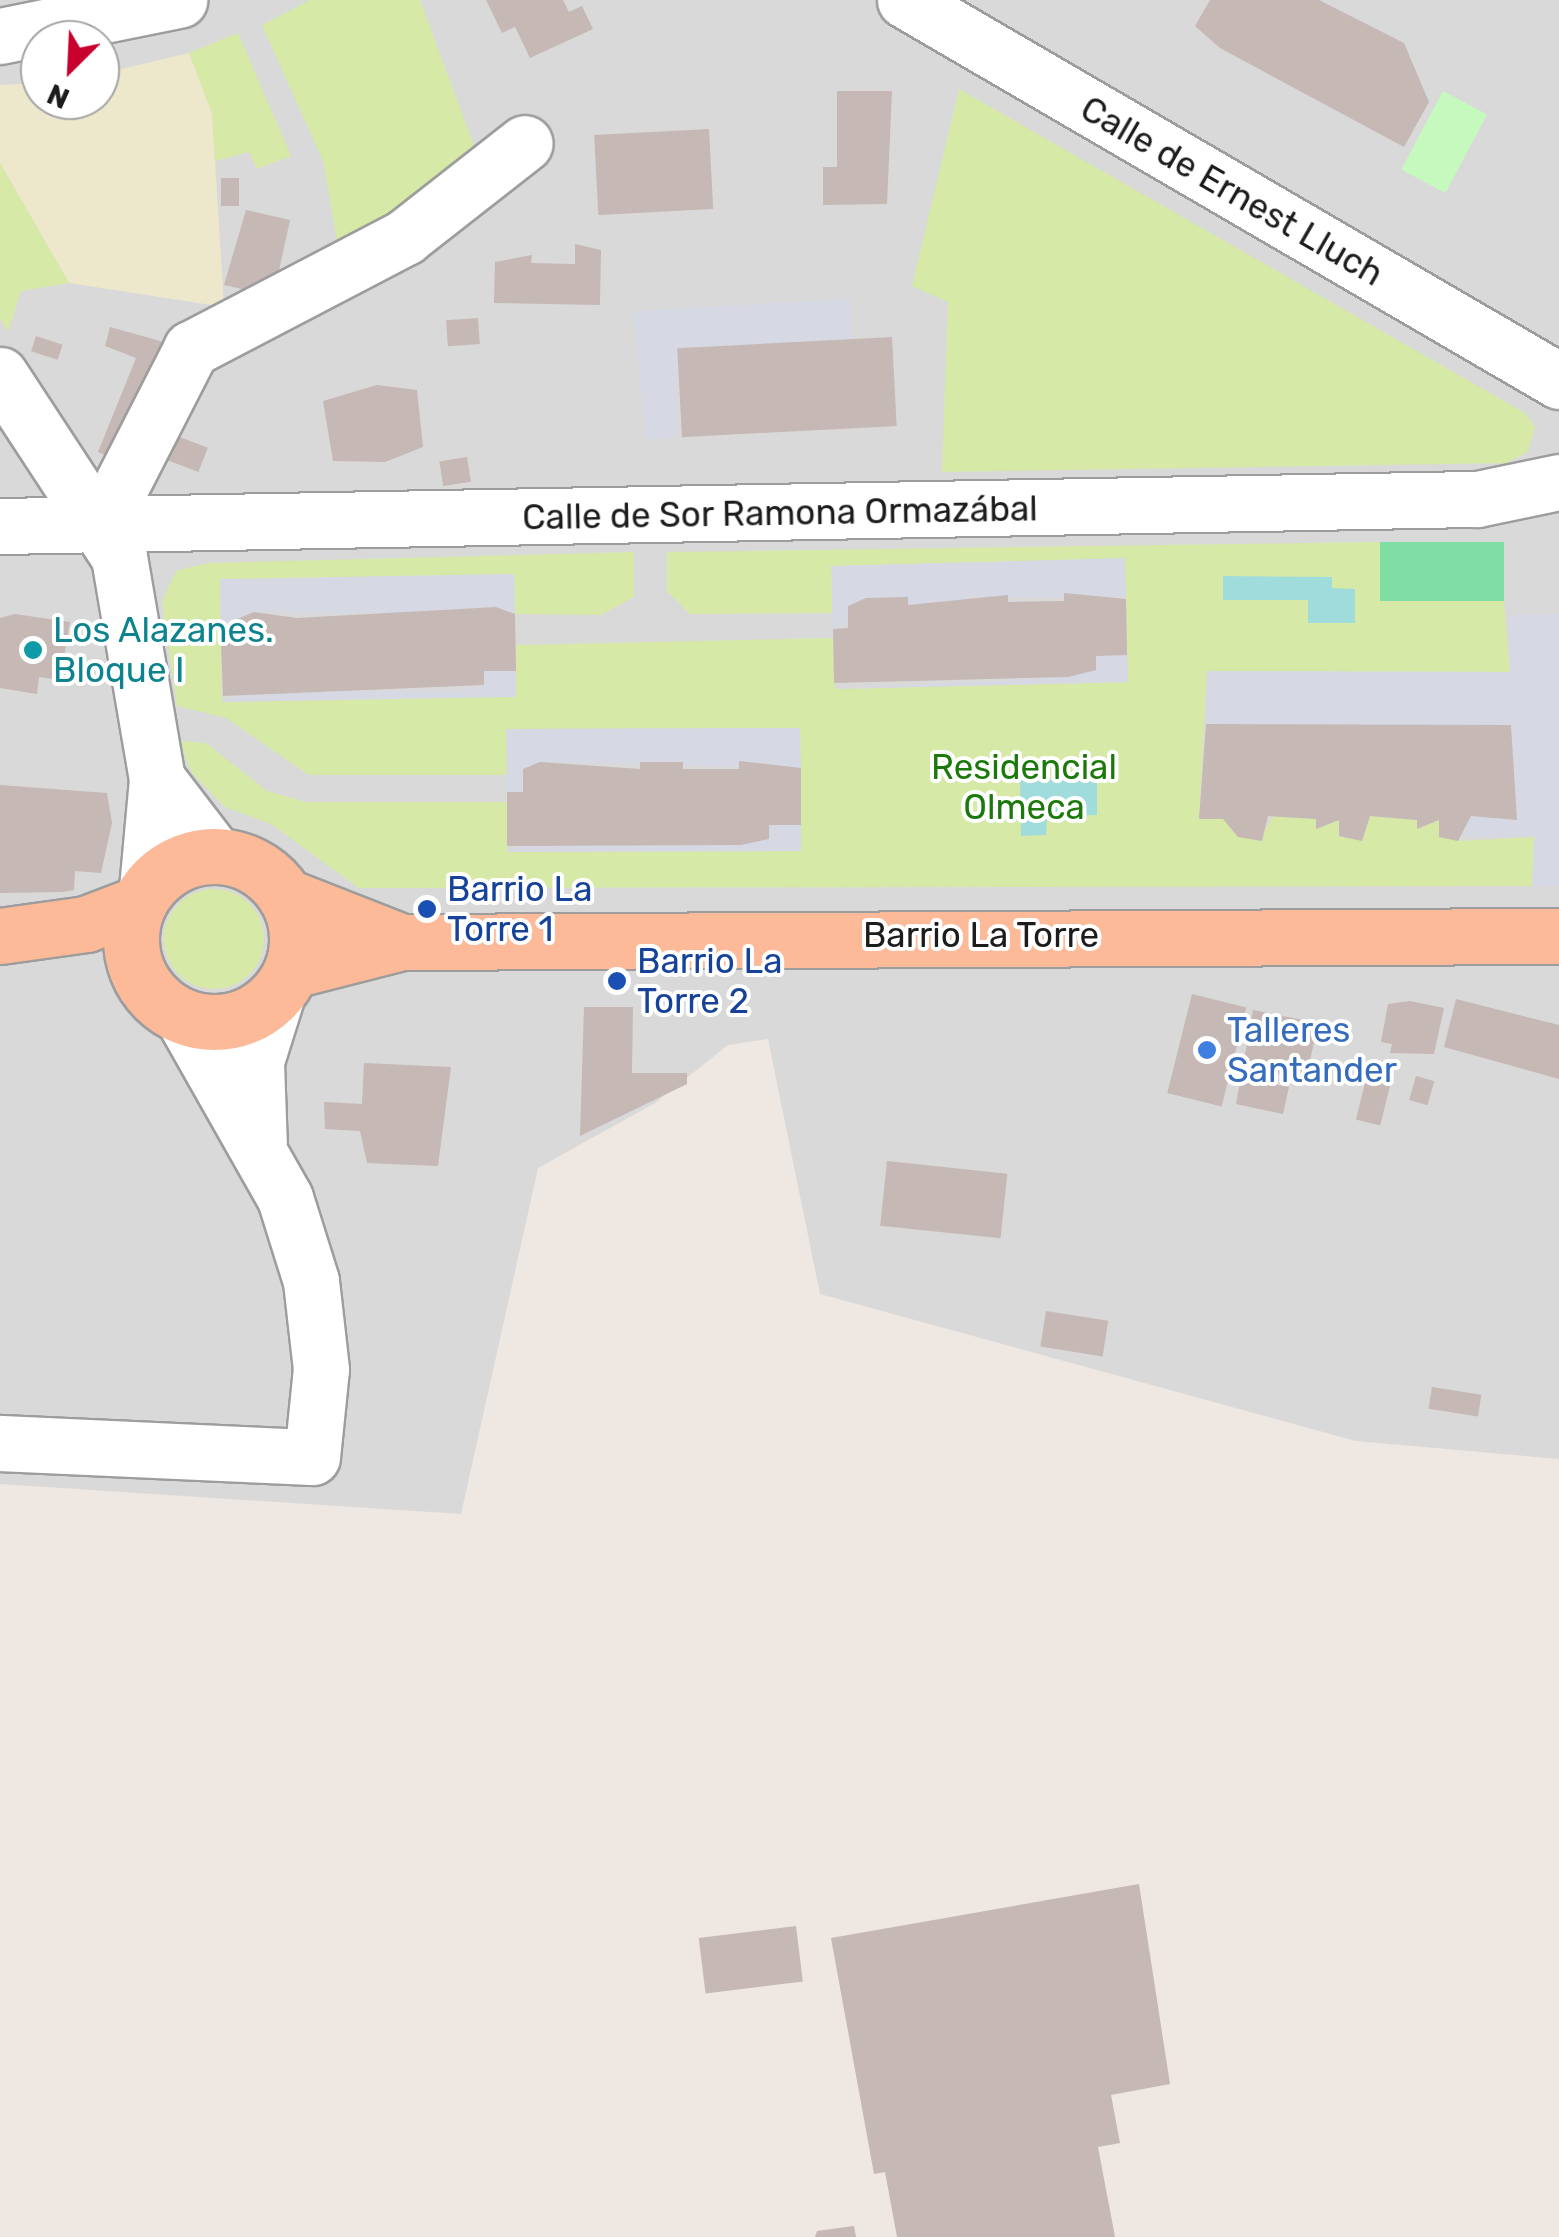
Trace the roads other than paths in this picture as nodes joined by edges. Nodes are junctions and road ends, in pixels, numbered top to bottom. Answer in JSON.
{"nodes":[{"id":1,"x":180,"y":0,"type":"edge"},
{"id":2,"x":905,"y":0,"type":"edge"},
{"id":3,"x":0,"y":36,"type":"edge"},
{"id":4,"x":525,"y":143,"type":"dead end"},
{"id":5,"x":0,"y":375,"type":"edge"},
{"id":6,"x":1559,"y":381,"type":"edge"},
{"id":7,"x":1559,"y":482,"type":"edge"},
{"id":8,"x":102,"y":525,"type":"junction"},
{"id":9,"x":0,"y":526,"type":"edge"},
{"id":10,"x":156,"y":779,"type":"junction"},
{"id":11,"x":216,"y":856,"type":"junction"},
{"id":12,"x":143,"y":896,"type":"junction"},
{"id":13,"x":285,"y":896,"type":"junction"},
{"id":14,"x":1559,"y":936,"type":"edge"},
{"id":15,"x":0,"y":939,"type":"edge"},
{"id":16,"x":402,"y":942,"type":"junction"},
{"id":17,"x":134,"y":964,"type":"junction"},
{"id":18,"x":284,"y":982,"type":"junction"},
{"id":19,"x":182,"y":1016,"type":"junction"},
{"id":20,"x":259,"y":1150,"type":"junction"},
{"id":21,"x":0,"y":1444,"type":"edge"}],
"edges":[{"from":1,"to":3,"type":"street"},
{"from":2,"to":6,"type":"street","name":"Calle de Ernest Lluch"},
{"from":4,"to":8,"type":"street"},
{"from":5,"to":8,"type":"street"},
{"from":7,"to":8,"type":"street","name":"Calle de Sor Ramona Ormazábal"},
{"from":8,"to":9,"type":"street","name":"Calle de Sor Ramona Ormazábal"},
{"from":8,"to":10,"type":"street"},
{"from":10,"to":11,"type":"street"},
{"from":10,"to":12,"type":"street"},
{"from":11,"to":12,"type":"main road"},
{"from":11,"to":13,"type":"main road","name":"Barrio La Torre"},
{"from":12,"to":15,"type":"main road"},
{"from":12,"to":17,"type":"main road"},
{"from":13,"to":16,"type":"main road","name":"Barrio La Torre"},
{"from":13,"to":18,"type":"main road"},
{"from":14,"to":16,"type":"main road","name":"Barrio La Torre"},
{"from":15,"to":17,"type":"main road"},
{"from":16,"to":18,"type":"main road","name":"Barrio La Torre"},
{"from":17,"to":19,"type":"main road"},
{"from":18,"to":19,"type":"main road","name":"Barrio La Torre"},
{"from":18,"to":20,"type":"street"},
{"from":19,"to":20,"type":"street"},
{"from":20,"to":21,"type":"street"}]}
